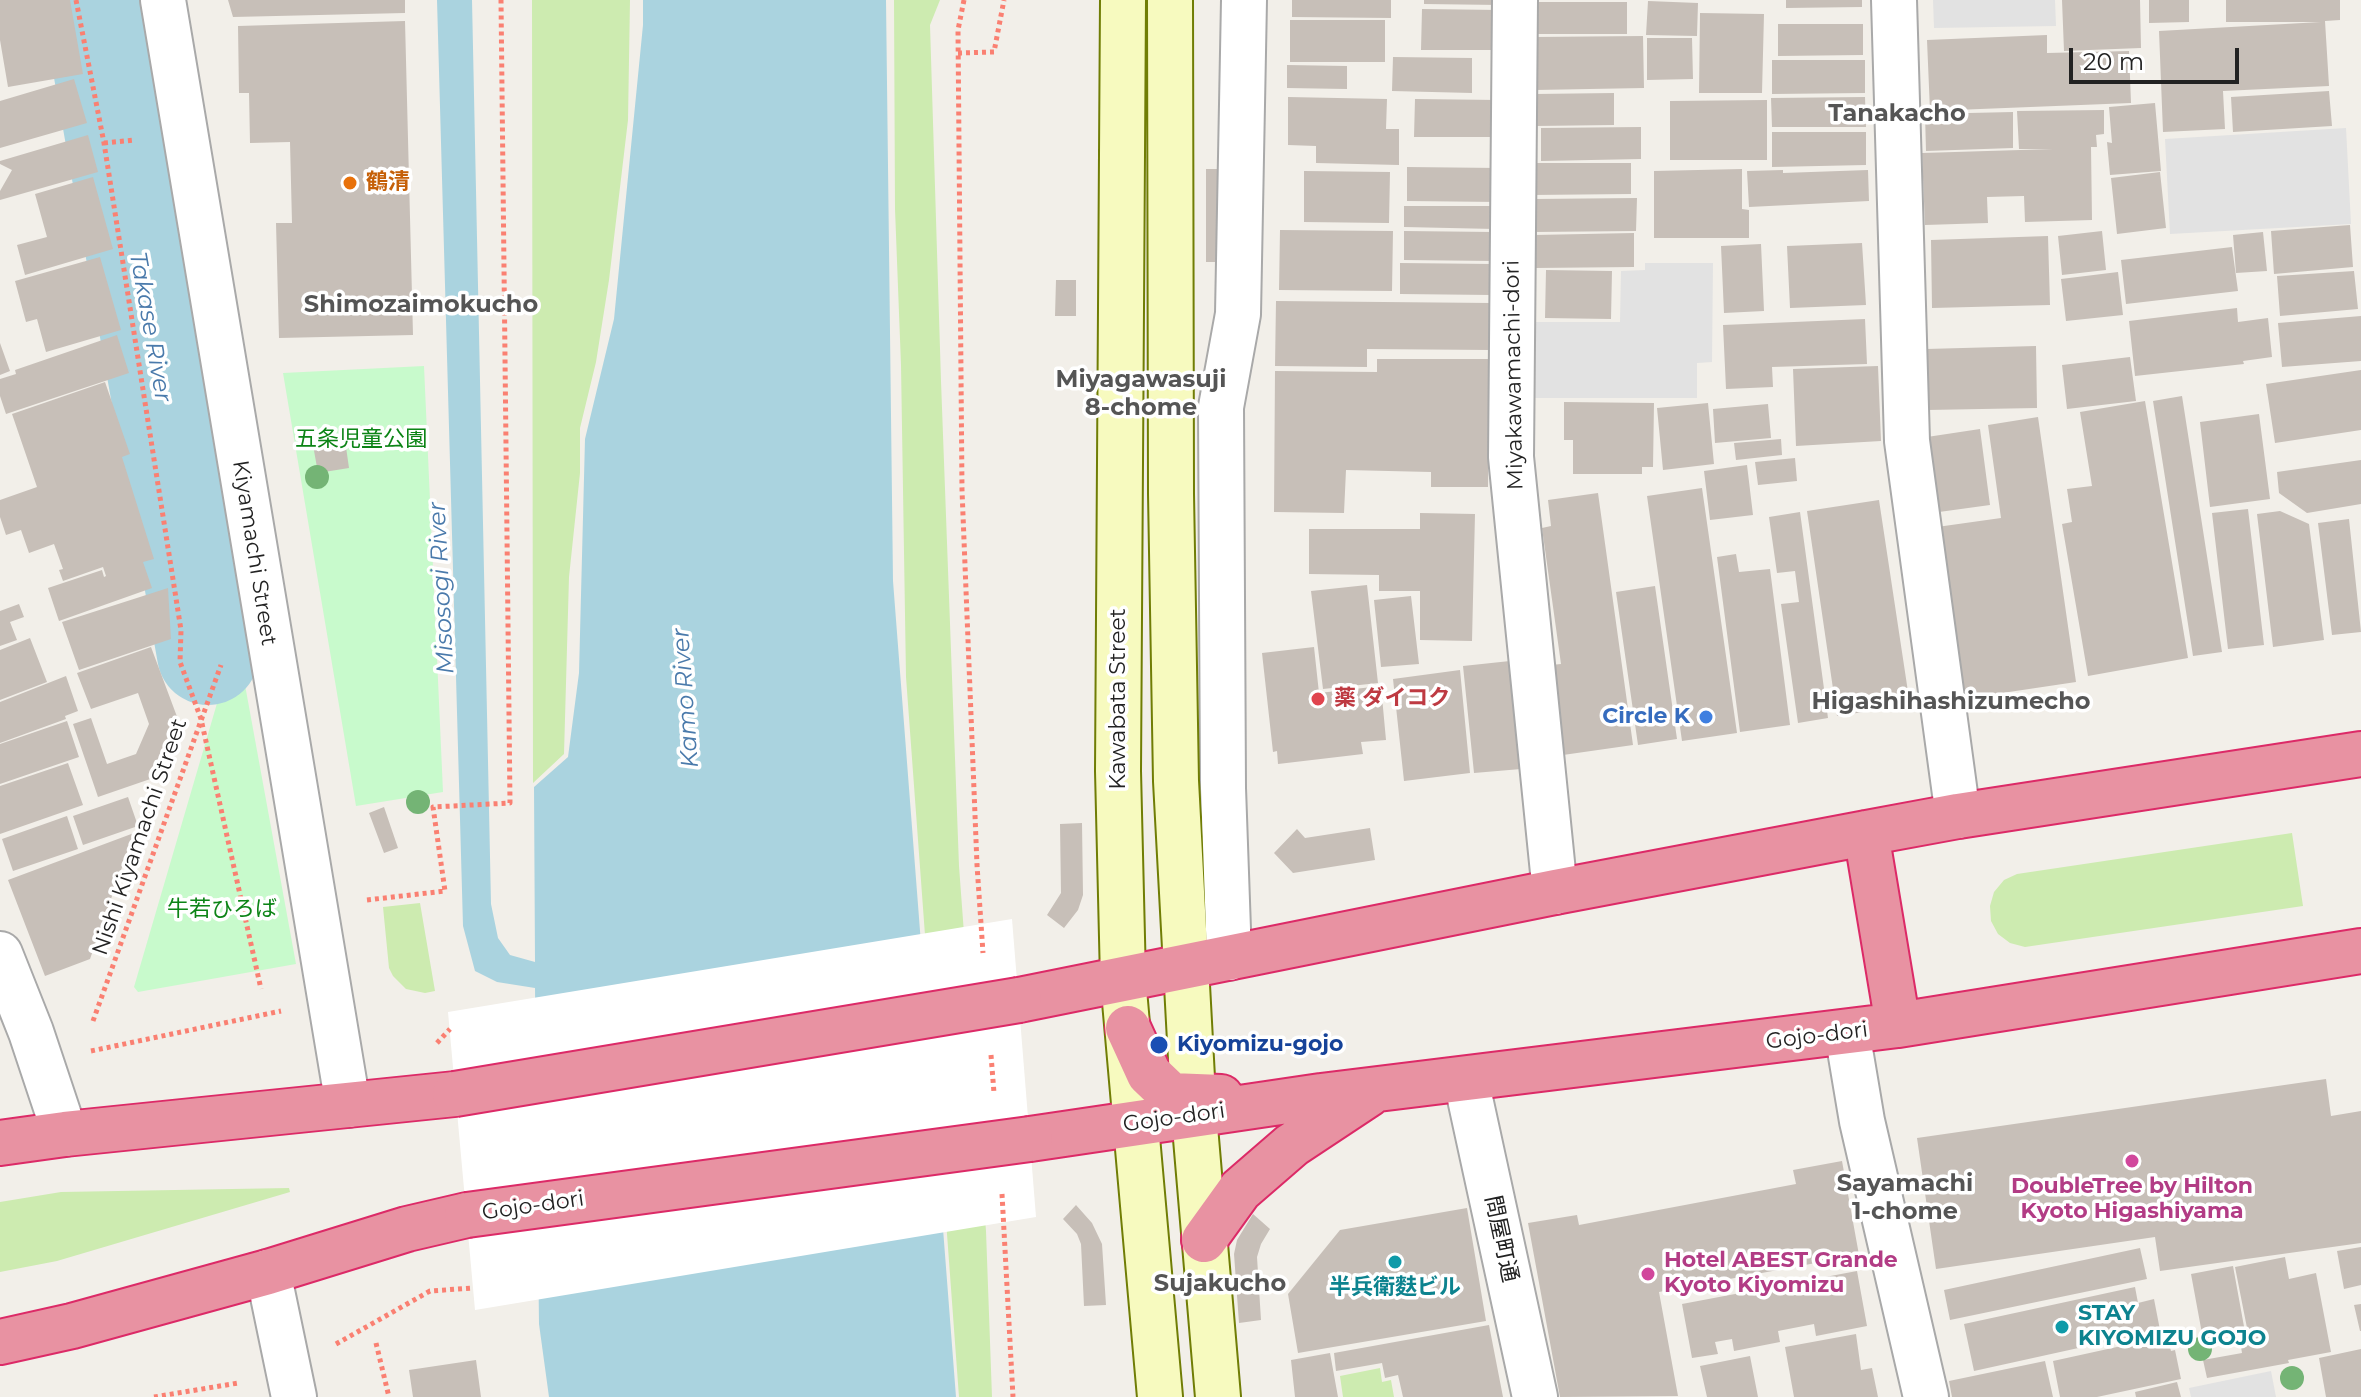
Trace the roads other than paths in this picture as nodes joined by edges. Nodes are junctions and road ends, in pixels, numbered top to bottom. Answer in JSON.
{"nodes":[{"id":1,"x":163,"y":0,"type":"edge"},
{"id":2,"x":1123,"y":0,"type":"edge"},
{"id":3,"x":1170,"y":0,"type":"edge"},
{"id":4,"x":1244,"y":0,"type":"edge"},
{"id":5,"x":1515,"y":0,"type":"edge"},
{"id":6,"x":1894,"y":0,"type":"edge"},
{"id":7,"x":2361,"y":754,"type":"edge"},
{"id":8,"x":1958,"y":816,"type":"junction"},
{"id":9,"x":1866,"y":833,"type":"junction"},
{"id":10,"x":1555,"y":892,"type":"junction"},
{"id":11,"x":2361,"y":951,"type":"edge"},
{"id":12,"x":0,"y":954,"type":"edge"},
{"id":13,"x":1229,"y":958,"type":"junction"},
{"id":14,"x":1186,"y":966,"type":"junction"},
{"id":15,"x":1123,"y":979,"type":"junction"},
{"id":16,"x":1898,"y":1025,"type":"junction"},
{"id":17,"x":1128,"y":1028,"type":"junction"},
{"id":18,"x":1847,"y":1032,"type":"junction"},
{"id":19,"x":1466,"y":1080,"type":"junction"},
{"id":20,"x":1374,"y":1091,"type":"junction"},
{"id":21,"x":348,"y":1105,"type":"junction"},
{"id":22,"x":1194,"y":1105,"type":"junction"},
{"id":23,"x":1136,"y":1123,"type":"junction"},
{"id":24,"x":65,"y":1134,"type":"junction"},
{"id":25,"x":0,"y":1143,"type":"edge"},
{"id":26,"x":1204,"y":1240,"type":"junction"},
{"id":27,"x":268,"y":1272,"type":"junction"},
{"id":28,"x":0,"y":1342,"type":"edge"},
{"id":29,"x":294,"y":1397,"type":"edge"},
{"id":30,"x":1160,"y":1397,"type":"edge"},
{"id":31,"x":1218,"y":1397,"type":"edge"},
{"id":32,"x":1535,"y":1397,"type":"edge"},
{"id":33,"x":1926,"y":1397,"type":"edge"}],
"edges":[{"from":1,"to":21,"type":"street","name":"Kiyamachi Street"},
{"from":2,"to":15,"type":"street","name":"Kawabata Street"},
{"from":3,"to":14,"type":"street"},
{"from":4,"to":13,"type":"street"},
{"from":5,"to":10,"type":"street","name":"Miyakawamachi-dori"},
{"from":6,"to":8,"type":"street"},
{"from":7,"to":8,"type":"highway"},
{"from":8,"to":9,"type":"highway"},
{"from":9,"to":10,"type":"highway"},
{"from":9,"to":16,"type":"highway"},
{"from":10,"to":13,"type":"highway"},
{"from":11,"to":16,"type":"highway","name":"Gojo-dori"},
{"from":12,"to":24,"type":"street"},
{"from":13,"to":14,"type":"highway"},
{"from":14,"to":15,"type":"highway"},
{"from":14,"to":22,"type":"street"},
{"from":15,"to":17,"type":"street","name":"Kawabata Street"},
{"from":15,"to":21,"type":"highway","bridge":true},
{"from":16,"to":18,"type":"highway","name":"Gojo-dori"},
{"from":17,"to":22,"type":"highway"},
{"from":17,"to":23,"type":"street","name":"Kawabata Street"},
{"from":18,"to":19,"type":"highway","name":"Gojo-dori"},
{"from":18,"to":33,"type":"street"},
{"from":19,"to":20,"type":"highway","name":"Gojo-dori"},
{"from":19,"to":32,"type":"street","name":"問屋町通"},
{"from":20,"to":22,"type":"highway","name":"Gojo-dori"},
{"from":20,"to":26,"type":"highway"},
{"from":21,"to":24,"type":"highway"},
{"from":22,"to":23,"type":"highway","name":"Gojo-dori"},
{"from":22,"to":26,"type":"street"},
{"from":23,"to":27,"type":"highway","name":"Gojo-dori","bridge":true},
{"from":23,"to":30,"type":"street","name":"Kawabata Street"},
{"from":24,"to":25,"type":"highway"},
{"from":26,"to":31,"type":"street"},
{"from":27,"to":28,"type":"highway","name":"Gojo-dori"},
{"from":27,"to":29,"type":"street"}]}
